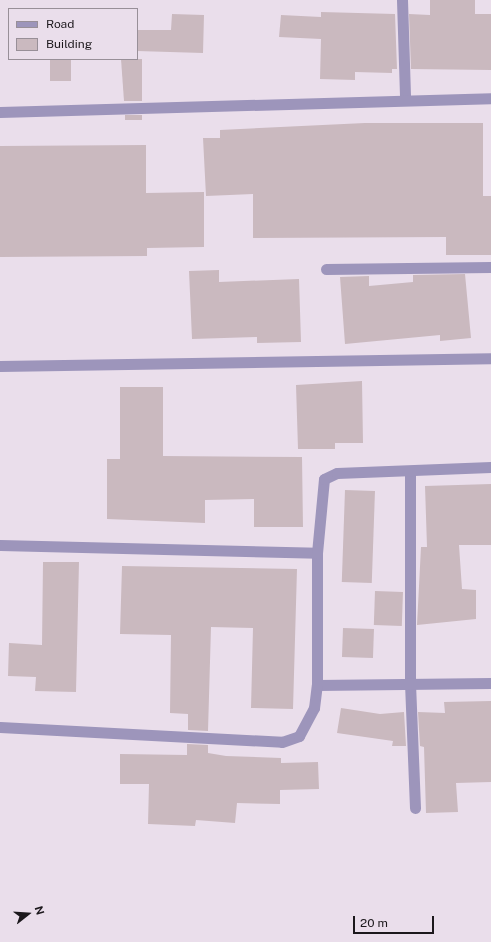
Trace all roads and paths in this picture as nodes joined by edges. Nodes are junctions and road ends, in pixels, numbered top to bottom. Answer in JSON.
{"nodes":[{"id":1,"x":402,"y":0,"type":"edge"},
{"id":2,"x":405,"y":98,"type":"junction"},
{"id":3,"x":491,"y":98,"type":"edge"},
{"id":4,"x":0,"y":112,"type":"edge"},
{"id":5,"x":491,"y":267,"type":"edge"},
{"id":6,"x":326,"y":269,"type":"dead end"},
{"id":7,"x":491,"y":358,"type":"edge"},
{"id":8,"x":0,"y":366,"type":"edge"},
{"id":9,"x":491,"y":467,"type":"edge"},
{"id":10,"x":410,"y":471,"type":"junction"},
{"id":11,"x":0,"y":545,"type":"edge"},
{"id":12,"x":317,"y":553,"type":"junction"},
{"id":13,"x":410,"y":683,"type":"junction"},
{"id":14,"x":491,"y":683,"type":"edge"},
{"id":15,"x":317,"y":685,"type":"junction"},
{"id":16,"x":0,"y":727,"type":"edge"},
{"id":17,"x":415,"y":808,"type":"dead end"}],
"edges":[{"from":1,"to":2,"type":"street"},
{"from":2,"to":3,"type":"street"},
{"from":2,"to":4,"type":"street"},
{"from":5,"to":6,"type":"street"},
{"from":7,"to":8,"type":"street"},
{"from":9,"to":10,"type":"street"},
{"from":10,"to":12,"type":"street"},
{"from":10,"to":13,"type":"street"},
{"from":11,"to":12,"type":"street"},
{"from":12,"to":15,"type":"street"},
{"from":13,"to":14,"type":"street"},
{"from":13,"to":15,"type":"street"},
{"from":13,"to":17,"type":"street"},
{"from":15,"to":16,"type":"street"}]}
